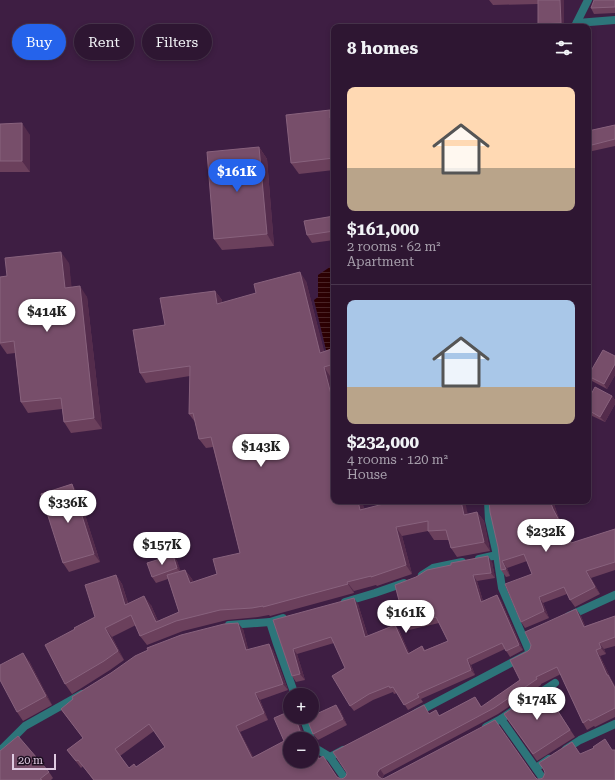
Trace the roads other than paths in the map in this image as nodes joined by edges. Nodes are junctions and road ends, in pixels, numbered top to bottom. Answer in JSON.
{"nodes":[{"id":1,"x":588,"y":0,"type":"edge"},
{"id":2,"x":615,"y":20,"type":"edge"},
{"id":3,"x":576,"y":24,"type":"edge"},
{"id":4,"x":584,"y":24,"type":"edge"},
{"id":5,"x":488,"y":504,"type":"edge"},
{"id":6,"x":497,"y":555,"type":"junction"},
{"id":7,"x":615,"y":595,"type":"edge"},
{"id":8,"x":337,"y":604,"type":"edge"},
{"id":9,"x":292,"y":616,"type":"edge"},
{"id":10,"x":562,"y":619,"type":"edge"},
{"id":11,"x":270,"y":622,"type":"junction"},
{"id":12,"x":220,"y":627,"type":"edge"},
{"id":13,"x":555,"y":683,"type":"dead end"},
{"id":14,"x":293,"y":688,"type":"edge"},
{"id":15,"x":88,"y":690,"type":"edge"},
{"id":16,"x":531,"y":699,"type":"edge"},
{"id":17,"x":519,"y":707,"type":"edge"},
{"id":18,"x":406,"y":718,"type":"edge"},
{"id":19,"x":501,"y":719,"type":"junction"},
{"id":20,"x":615,"y":724,"type":"edge"},
{"id":21,"x":481,"y":730,"type":"edge"},
{"id":22,"x":351,"y":747,"type":"edge"},
{"id":23,"x":319,"y":750,"type":"edge"},
{"id":24,"x":0,"y":751,"type":"edge"},
{"id":25,"x":330,"y":757,"type":"junction"},
{"id":26,"x":536,"y":768,"type":"junction"},
{"id":27,"x":346,"y":780,"type":"edge"},
{"id":28,"x":544,"y":780,"type":"edge"}],
"edges":[{"from":1,"to":3,"type":"street"},
{"from":2,"to":4,"type":"street"},
{"from":5,"to":6,"type":"street"},
{"from":6,"to":8,"type":"street"},
{"from":6,"to":18,"type":"street"},
{"from":7,"to":10,"type":"street"},
{"from":9,"to":11,"type":"street"},
{"from":11,"to":12,"type":"street"},
{"from":11,"to":14,"type":"street"},
{"from":13,"to":16,"type":"street"},
{"from":15,"to":24,"type":"street"},
{"from":17,"to":19,"type":"street"},
{"from":19,"to":21,"type":"street"},
{"from":19,"to":26,"type":"street"},
{"from":20,"to":26,"type":"street"},
{"from":22,"to":25,"type":"street"},
{"from":23,"to":25,"type":"street"},
{"from":25,"to":27,"type":"street"},
{"from":26,"to":28,"type":"street"}]}
